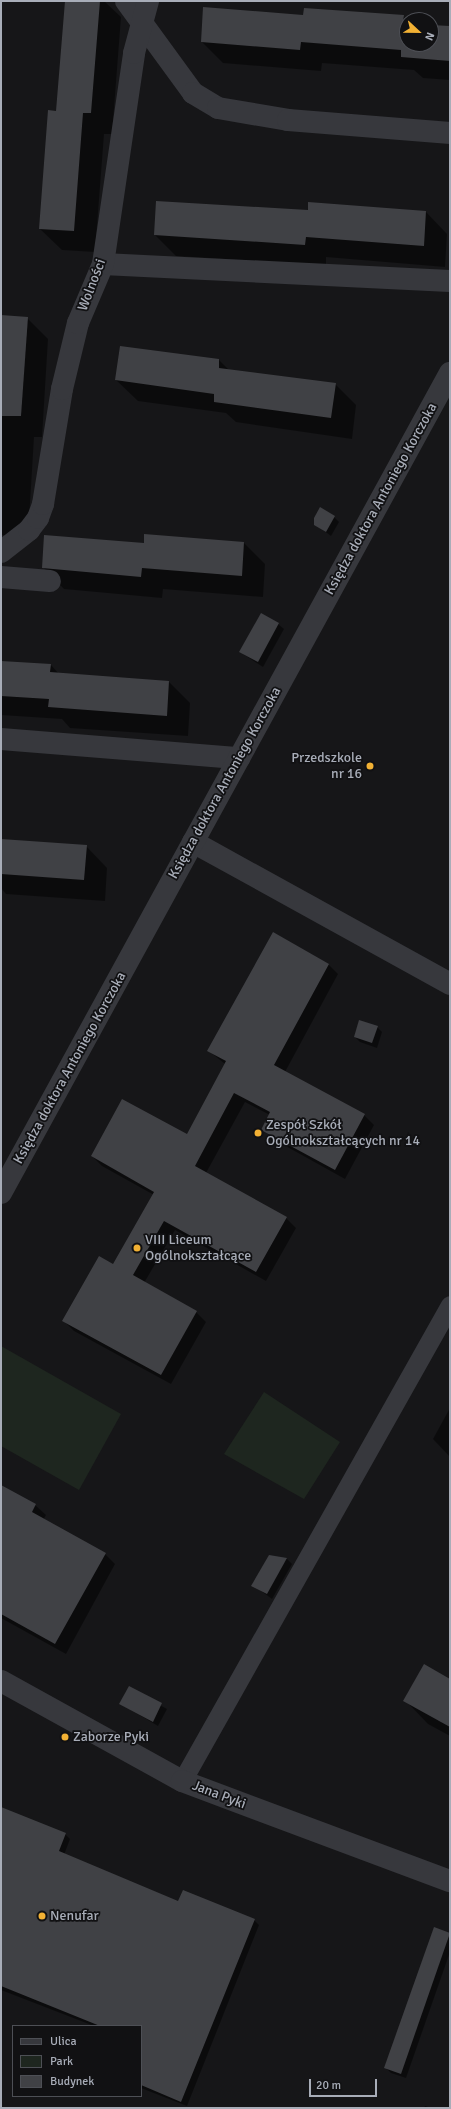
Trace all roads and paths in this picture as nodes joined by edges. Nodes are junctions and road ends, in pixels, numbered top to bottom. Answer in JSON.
{"nodes":[{"id":1,"x":126,"y":1,"type":"edge"},
{"id":2,"x":144,"y":10,"type":"edge"},
{"id":3,"x":450,"y":132,"type":"edge"},
{"id":4,"x":103,"y":264,"type":"junction"},
{"id":5,"x":450,"y":281,"type":"edge"},
{"id":6,"x":450,"y":373,"type":"edge"},
{"id":7,"x":1,"y":552,"type":"edge"},
{"id":8,"x":1,"y":577,"type":"edge"},
{"id":9,"x":50,"y":581,"type":"dead end"},
{"id":10,"x":1,"y":740,"type":"edge"},
{"id":11,"x":239,"y":758,"type":"junction"},
{"id":12,"x":193,"y":842,"type":"junction"},
{"id":13,"x":450,"y":984,"type":"edge"},
{"id":14,"x":1,"y":1194,"type":"edge"},
{"id":15,"x":450,"y":1305,"type":"edge"},
{"id":16,"x":1,"y":1681,"type":"edge"},
{"id":17,"x":182,"y":1781,"type":"junction"},
{"id":18,"x":450,"y":1881,"type":"edge"}],
"edges":[{"from":1,"to":2,"type":"street"},
{"from":2,"to":3,"type":"street"},
{"from":2,"to":4,"type":"street","name":"Wolności"},
{"from":4,"to":5,"type":"street"},
{"from":4,"to":7,"type":"street","name":"Wolności"},
{"from":6,"to":11,"type":"street","name":"Księdza doktora Antoniego Korczoka"},
{"from":8,"to":9,"type":"street"},
{"from":10,"to":11,"type":"street"},
{"from":11,"to":12,"type":"street","name":"Księdza doktora Antoniego Korczoka"},
{"from":12,"to":13,"type":"street"},
{"from":12,"to":14,"type":"street","name":"Księdza doktora Antoniego Korczoka"},
{"from":15,"to":17,"type":"street"},
{"from":16,"to":17,"type":"street","name":"Jana Pyki"},
{"from":17,"to":18,"type":"street","name":"Jana Pyki"}]}
